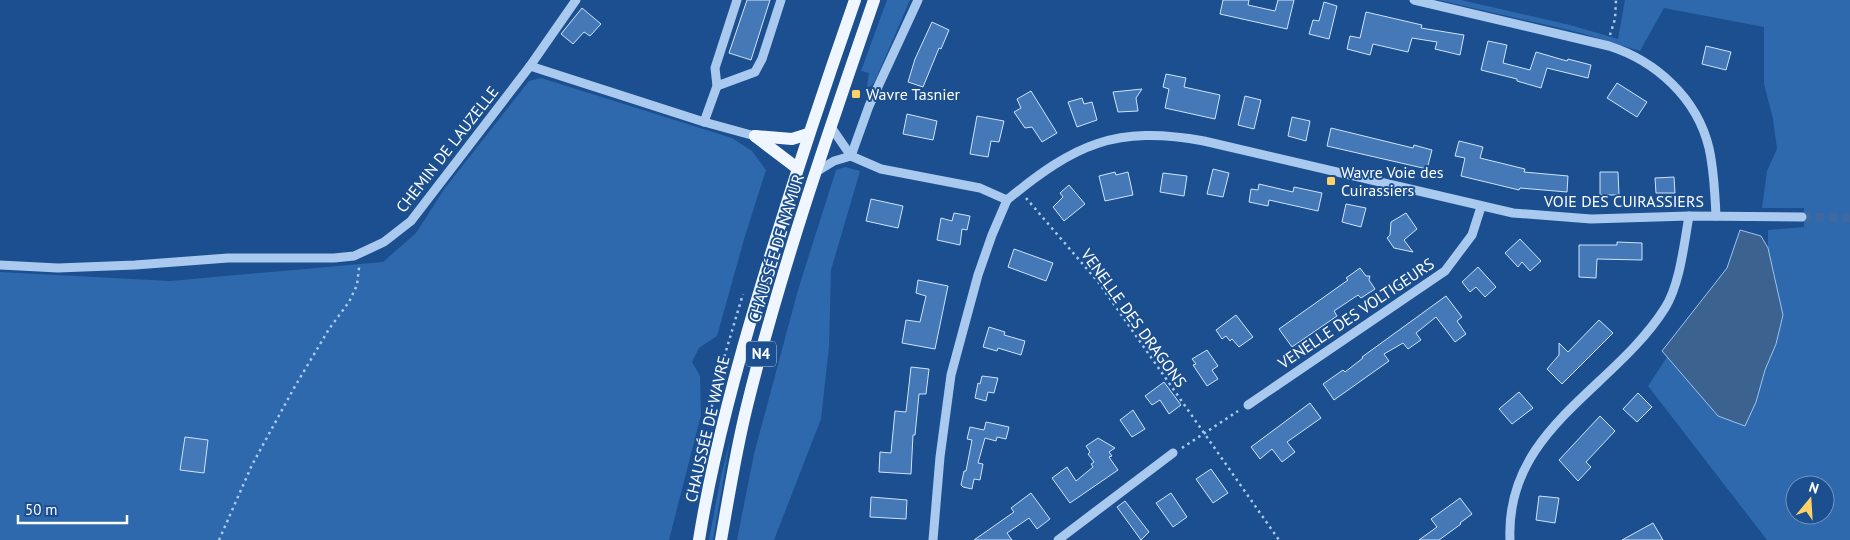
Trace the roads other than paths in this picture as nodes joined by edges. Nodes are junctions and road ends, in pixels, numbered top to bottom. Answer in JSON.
{"nodes":[{"id":1,"x":576,"y":0,"type":"edge"},
{"id":2,"x":737,"y":0,"type":"edge"},
{"id":3,"x":781,"y":0,"type":"edge"},
{"id":4,"x":855,"y":0,"type":"edge"},
{"id":5,"x":874,"y":0,"type":"edge"},
{"id":6,"x":918,"y":0,"type":"edge"},
{"id":7,"x":1414,"y":0,"type":"edge"},
{"id":8,"x":530,"y":66,"type":"junction"},
{"id":9,"x":717,"y":86,"type":"junction"},
{"id":10,"x":704,"y":122,"type":"junction"},
{"id":11,"x":831,"y":127,"type":"junction"},
{"id":12,"x":808,"y":134,"type":"junction"},
{"id":13,"x":755,"y":136,"type":"junction"},
{"id":14,"x":851,"y":156,"type":"junction"},
{"id":15,"x":797,"y":168,"type":"junction"},
{"id":16,"x":816,"y":172,"type":"junction"},
{"id":17,"x":1007,"y":200,"type":"junction"},
{"id":18,"x":1481,"y":207,"type":"junction"},
{"id":19,"x":1689,"y":216,"type":"junction"},
{"id":20,"x":1716,"y":216,"type":"junction"},
{"id":21,"x":1802,"y":217,"type":"tunnel mouth"},
{"id":22,"x":0,"y":265,"type":"edge"},
{"id":23,"x":749,"y":326,"type":"joint"},
{"id":24,"x":1248,"y":405,"type":"dead end"},
{"id":25,"x":1173,"y":453,"type":"dead end"},
{"id":26,"x":699,"y":540,"type":"edge"},
{"id":27,"x":721,"y":540,"type":"edge"},
{"id":28,"x":933,"y":540,"type":"edge"},
{"id":29,"x":1058,"y":540,"type":"edge"},
{"id":30,"x":1510,"y":540,"type":"edge"}],
"edges":[{"from":1,"to":8,"type":"street","name":"CHEMIN DE LAUZELLE"},
{"from":2,"to":9,"type":"street"},
{"from":3,"to":9,"type":"street"},
{"from":4,"to":12,"type":"main road","name":"CHAUSSÉE DE NAMUR","number":"N4"},
{"from":5,"to":11,"type":"main road","name":"CHAUSSÉE DE NAMUR","number":"N4"},
{"from":6,"to":14,"type":"street"},
{"from":7,"to":20,"type":"street"},
{"from":8,"to":10,"type":"street"},
{"from":8,"to":22,"type":"street","name":"CHEMIN DE LAUZELLE"},
{"from":9,"to":10,"type":"street"},
{"from":10,"to":13,"type":"street"},
{"from":11,"to":14,"type":"street"},
{"from":11,"to":16,"type":"main road","name":"CHAUSSÉE DE NAMUR","number":"N4"},
{"from":12,"to":13,"type":"main road"},
{"from":12,"to":15,"type":"main road","name":"CHAUSSÉE DE NAMUR","number":"N4"},
{"from":13,"to":15,"type":"main road"},
{"from":14,"to":16,"type":"street"},
{"from":14,"to":17,"type":"street"},
{"from":15,"to":23,"type":"main road","name":"CHAUSSÉE DE NAMUR","number":"N4"},
{"from":16,"to":27,"type":"main road","name":"CHAUSSÉE DE NAMUR","number":"N4"},
{"from":17,"to":18,"type":"street","name":"VOIE DES CUIRASSIERS"},
{"from":17,"to":28,"type":"street"},
{"from":18,"to":19,"type":"street","name":"VOIE DES CUIRASSIERS"},
{"from":18,"to":24,"type":"street","name":"VENELLE DES VOLTIGEURS"},
{"from":19,"to":20,"type":"street","name":"VOIE DES CUIRASSIERS"},
{"from":19,"to":30,"type":"street"},
{"from":20,"to":21,"type":"street","name":"VOIE DES CUIRASSIERS"},
{"from":23,"to":26,"type":"main road","name":"CHAUSSÉE DE WAVRE","number":"N4"},
{"from":25,"to":29,"type":"street"}]}
